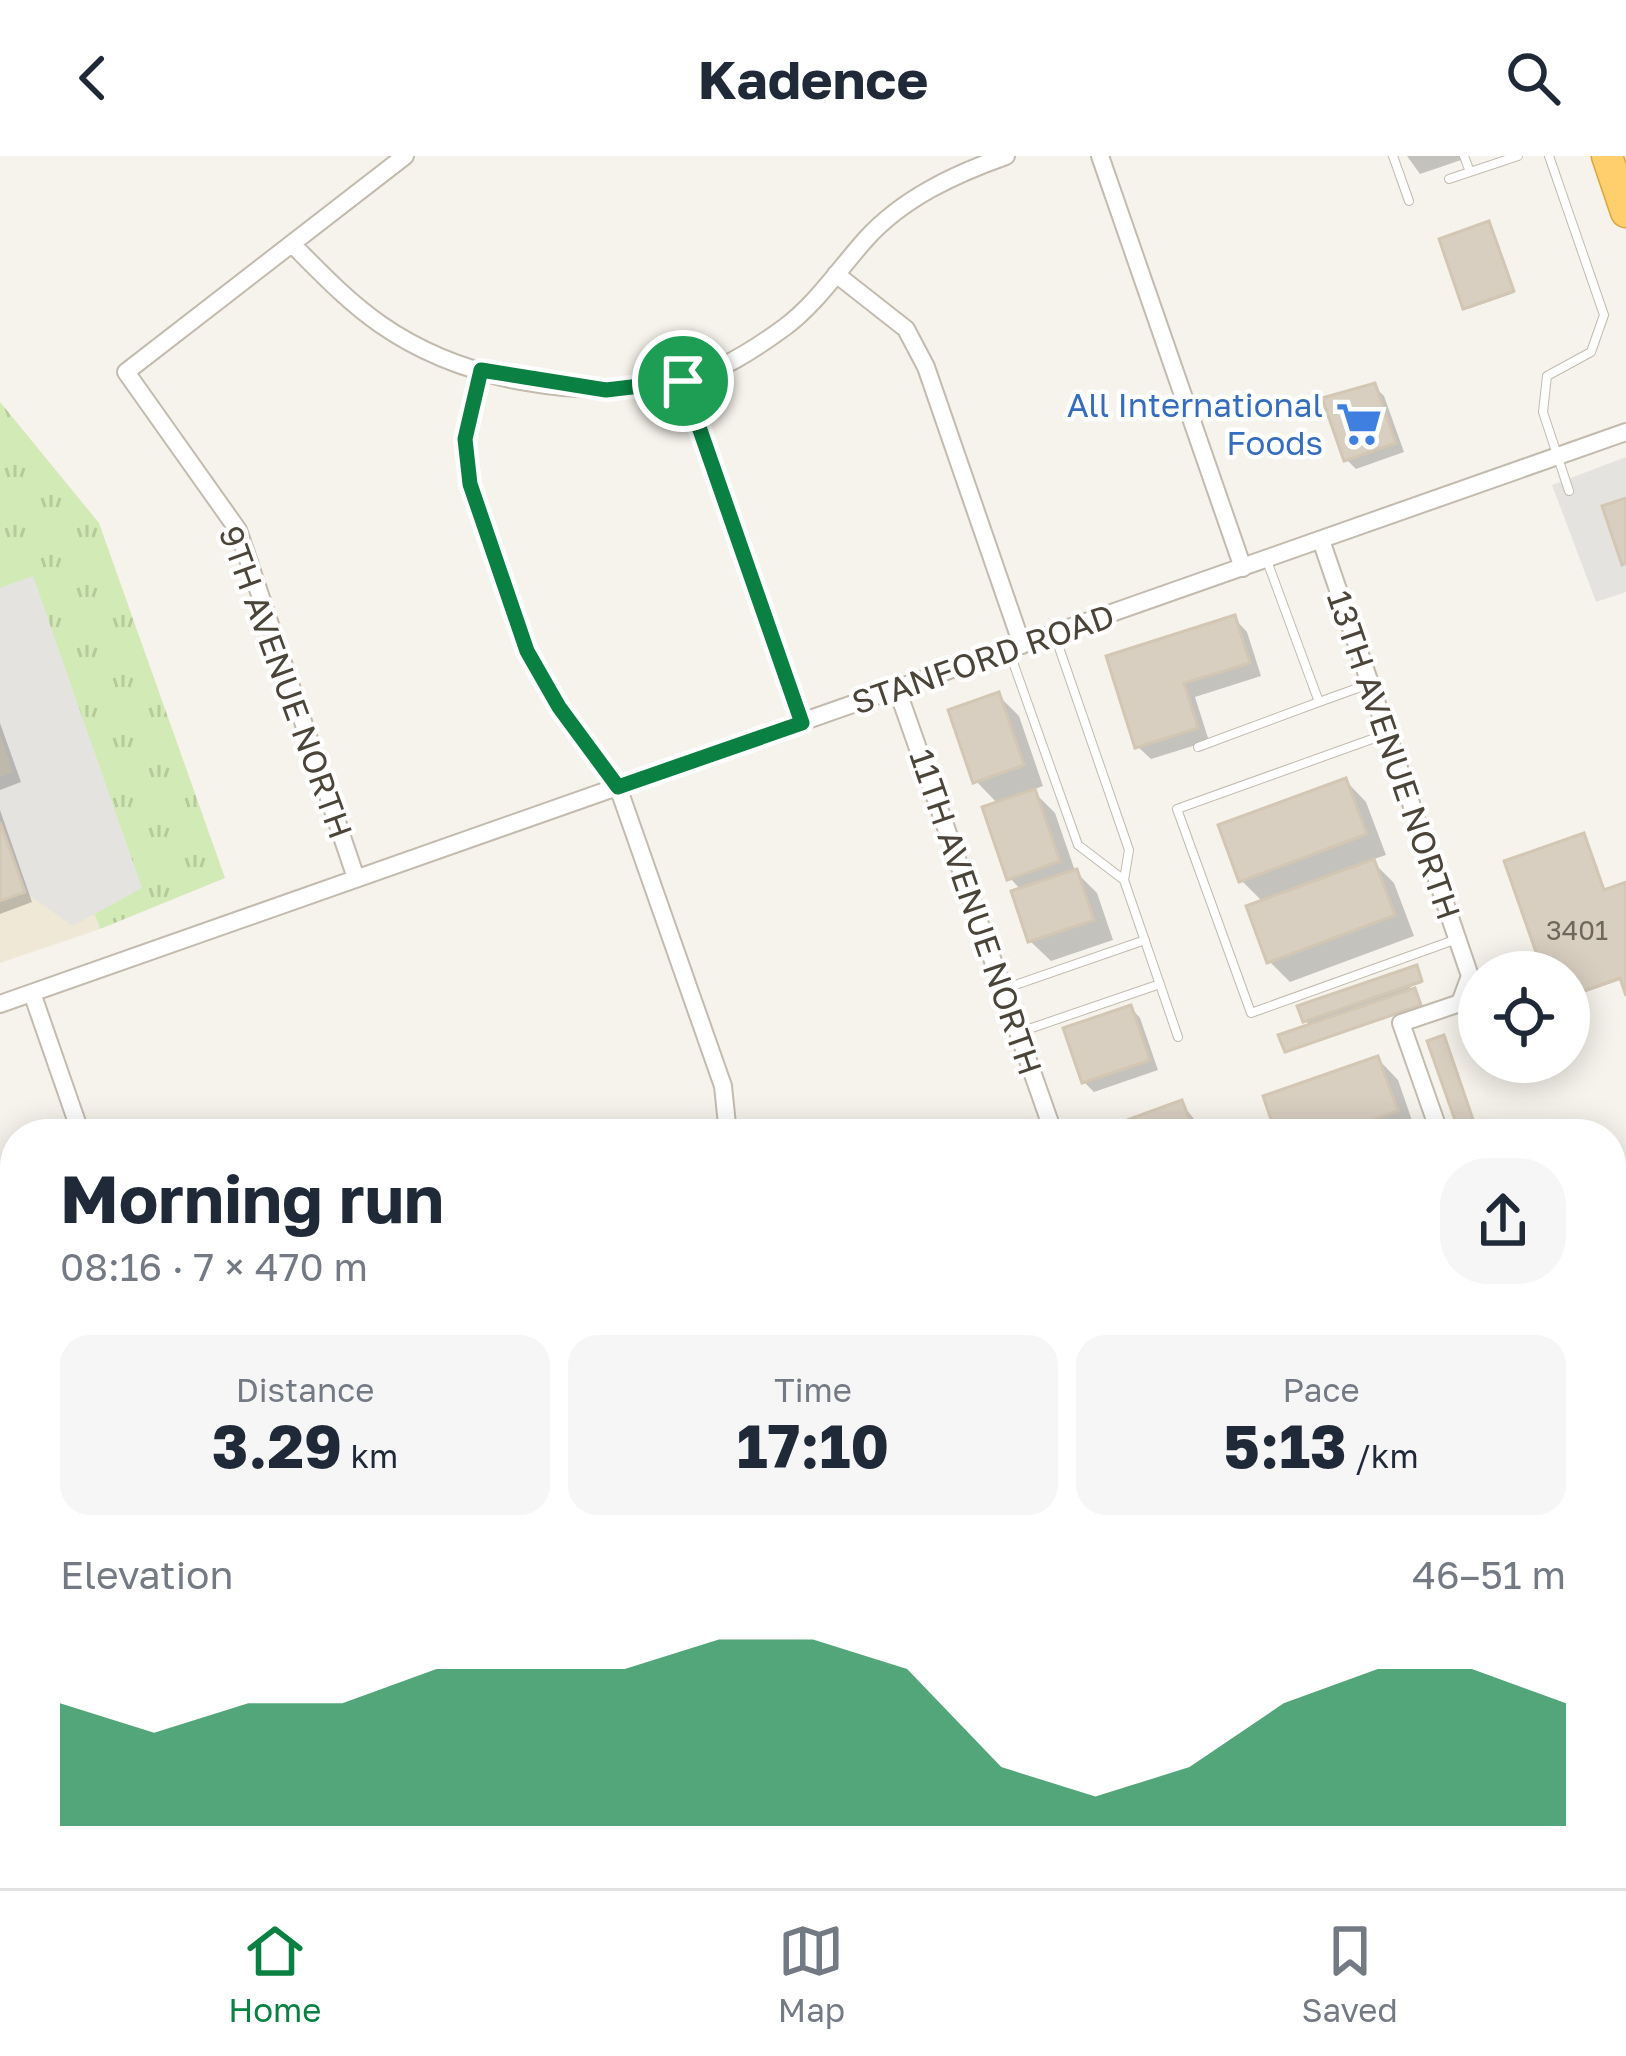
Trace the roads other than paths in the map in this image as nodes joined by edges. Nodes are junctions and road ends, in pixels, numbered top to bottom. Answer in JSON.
{"nodes":[{"id":1,"x":404,"y":156,"type":"edge"},
{"id":2,"x":1006,"y":156,"type":"edge"},
{"id":3,"x":1100,"y":156,"type":"edge"},
{"id":4,"x":1393,"y":156,"type":"edge"},
{"id":5,"x":1464,"y":156,"type":"edge"},
{"id":6,"x":1516,"y":156,"type":"edge"},
{"id":7,"x":1549,"y":156,"type":"edge"},
{"id":8,"x":1607,"y":156,"type":"edge"},
{"id":9,"x":1490,"y":160,"type":"edge"},
{"id":10,"x":1470,"y":172,"type":"junction"},
{"id":11,"x":1449,"y":179,"type":"dead end"},
{"id":12,"x":1409,"y":200,"type":"dead end"},
{"id":13,"x":1626,"y":212,"type":"edge"},
{"id":14,"x":292,"y":244,"type":"junction"},
{"id":15,"x":836,"y":274,"type":"junction"},
{"id":16,"x":481,"y":370,"type":"junction"},
{"id":17,"x":683,"y":381,"type":"junction"},
{"id":18,"x":1626,"y":433,"type":"edge"},
{"id":19,"x":1554,"y":457,"type":"junction"},
{"id":20,"x":1569,"y":490,"type":"dead end"},
{"id":21,"x":1321,"y":540,"type":"junction"},
{"id":22,"x":1266,"y":560,"type":"junction"},
{"id":23,"x":1244,"y":568,"type":"junction"},
{"id":24,"x":1054,"y":634,"type":"junction"},
{"id":25,"x":1016,"y":648,"type":"junction"},
{"id":26,"x":1370,"y":684,"type":"junction"},
{"id":27,"x":897,"y":689,"type":"junction"},
{"id":28,"x":1319,"y":702,"type":"junction"},
{"id":29,"x":802,"y":723,"type":"junction"},
{"id":30,"x":1387,"y":734,"type":"junction"},
{"id":31,"x":1198,"y":747,"type":"dead end"},
{"id":32,"x":618,"y":787,"type":"junction"},
{"id":33,"x":356,"y":878,"type":"junction"},
{"id":34,"x":1124,"y":880,"type":"junction"},
{"id":35,"x":1457,"y":939,"type":"junction"},
{"id":36,"x":1145,"y":940,"type":"junction"},
{"id":37,"x":1160,"y":984,"type":"junction"},
{"id":38,"x":1003,"y":989,"type":"junction"},
{"id":39,"x":32,"y":993,"type":"junction"},
{"id":40,"x":0,"y":1004,"type":"edge"},
{"id":41,"x":1018,"y":1032,"type":"junction"},
{"id":42,"x":1178,"y":1037,"type":"dead end"},
{"id":43,"x":76,"y":1119,"type":"edge"},
{"id":44,"x":726,"y":1119,"type":"edge"},
{"id":45,"x":1049,"y":1119,"type":"edge"},
{"id":46,"x":1435,"y":1119,"type":"edge"}],
"edges":[{"from":1,"to":14,"type":"street"},
{"from":2,"to":15,"type":"street"},
{"from":3,"to":23,"type":"street"},
{"from":4,"to":12,"type":"lane"},
{"from":5,"to":10,"type":"lane"},
{"from":6,"to":9,"type":"lane"},
{"from":7,"to":19,"type":"lane"},
{"from":8,"to":13,"type":"highway"},
{"from":9,"to":10,"type":"lane"},
{"from":10,"to":11,"type":"lane"},
{"from":14,"to":16,"type":"street"},
{"from":14,"to":33,"type":"street","name":"9TH AVENUE NORTH"},
{"from":15,"to":17,"type":"street"},
{"from":15,"to":25,"type":"street"},
{"from":16,"to":17,"type":"street"},
{"from":16,"to":32,"type":"street"},
{"from":17,"to":29,"type":"street"},
{"from":18,"to":19,"type":"street","name":"STANFORD ROAD"},
{"from":19,"to":20,"type":"lane"},
{"from":19,"to":21,"type":"street","name":"STANFORD ROAD"},
{"from":21,"to":22,"type":"street","name":"STANFORD ROAD"},
{"from":21,"to":26,"type":"street","name":"13TH AVENUE NORTH"},
{"from":22,"to":23,"type":"street","name":"STANFORD ROAD"},
{"from":22,"to":28,"type":"lane"},
{"from":23,"to":24,"type":"street","name":"STANFORD ROAD"},
{"from":24,"to":25,"type":"street","name":"STANFORD ROAD"},
{"from":24,"to":34,"type":"lane"},
{"from":25,"to":27,"type":"street","name":"STANFORD ROAD"},
{"from":25,"to":34,"type":"lane"},
{"from":26,"to":28,"type":"lane"},
{"from":26,"to":30,"type":"street","name":"13TH AVENUE NORTH"},
{"from":27,"to":29,"type":"street","name":"STANFORD ROAD"},
{"from":27,"to":38,"type":"street","name":"11TH AVENUE NORTH"},
{"from":28,"to":31,"type":"lane"},
{"from":29,"to":32,"type":"street","name":"STANFORD ROAD"},
{"from":30,"to":35,"type":"street","name":"13TH AVENUE NORTH"},
{"from":30,"to":35,"type":"lane"},
{"from":32,"to":33,"type":"street","name":"STANFORD ROAD"},
{"from":32,"to":44,"type":"street"},
{"from":33,"to":39,"type":"street","name":"STANFORD ROAD"},
{"from":34,"to":36,"type":"lane"},
{"from":35,"to":46,"type":"street","name":"13TH AVENUE NORTH"},
{"from":36,"to":37,"type":"lane"},
{"from":36,"to":38,"type":"lane"},
{"from":37,"to":41,"type":"lane"},
{"from":37,"to":42,"type":"lane"},
{"from":38,"to":41,"type":"street","name":"11TH AVENUE NORTH"},
{"from":39,"to":40,"type":"street","name":"STANFORD ROAD"},
{"from":39,"to":43,"type":"street"},
{"from":41,"to":45,"type":"street","name":"11TH AVENUE NORTH"}]}
